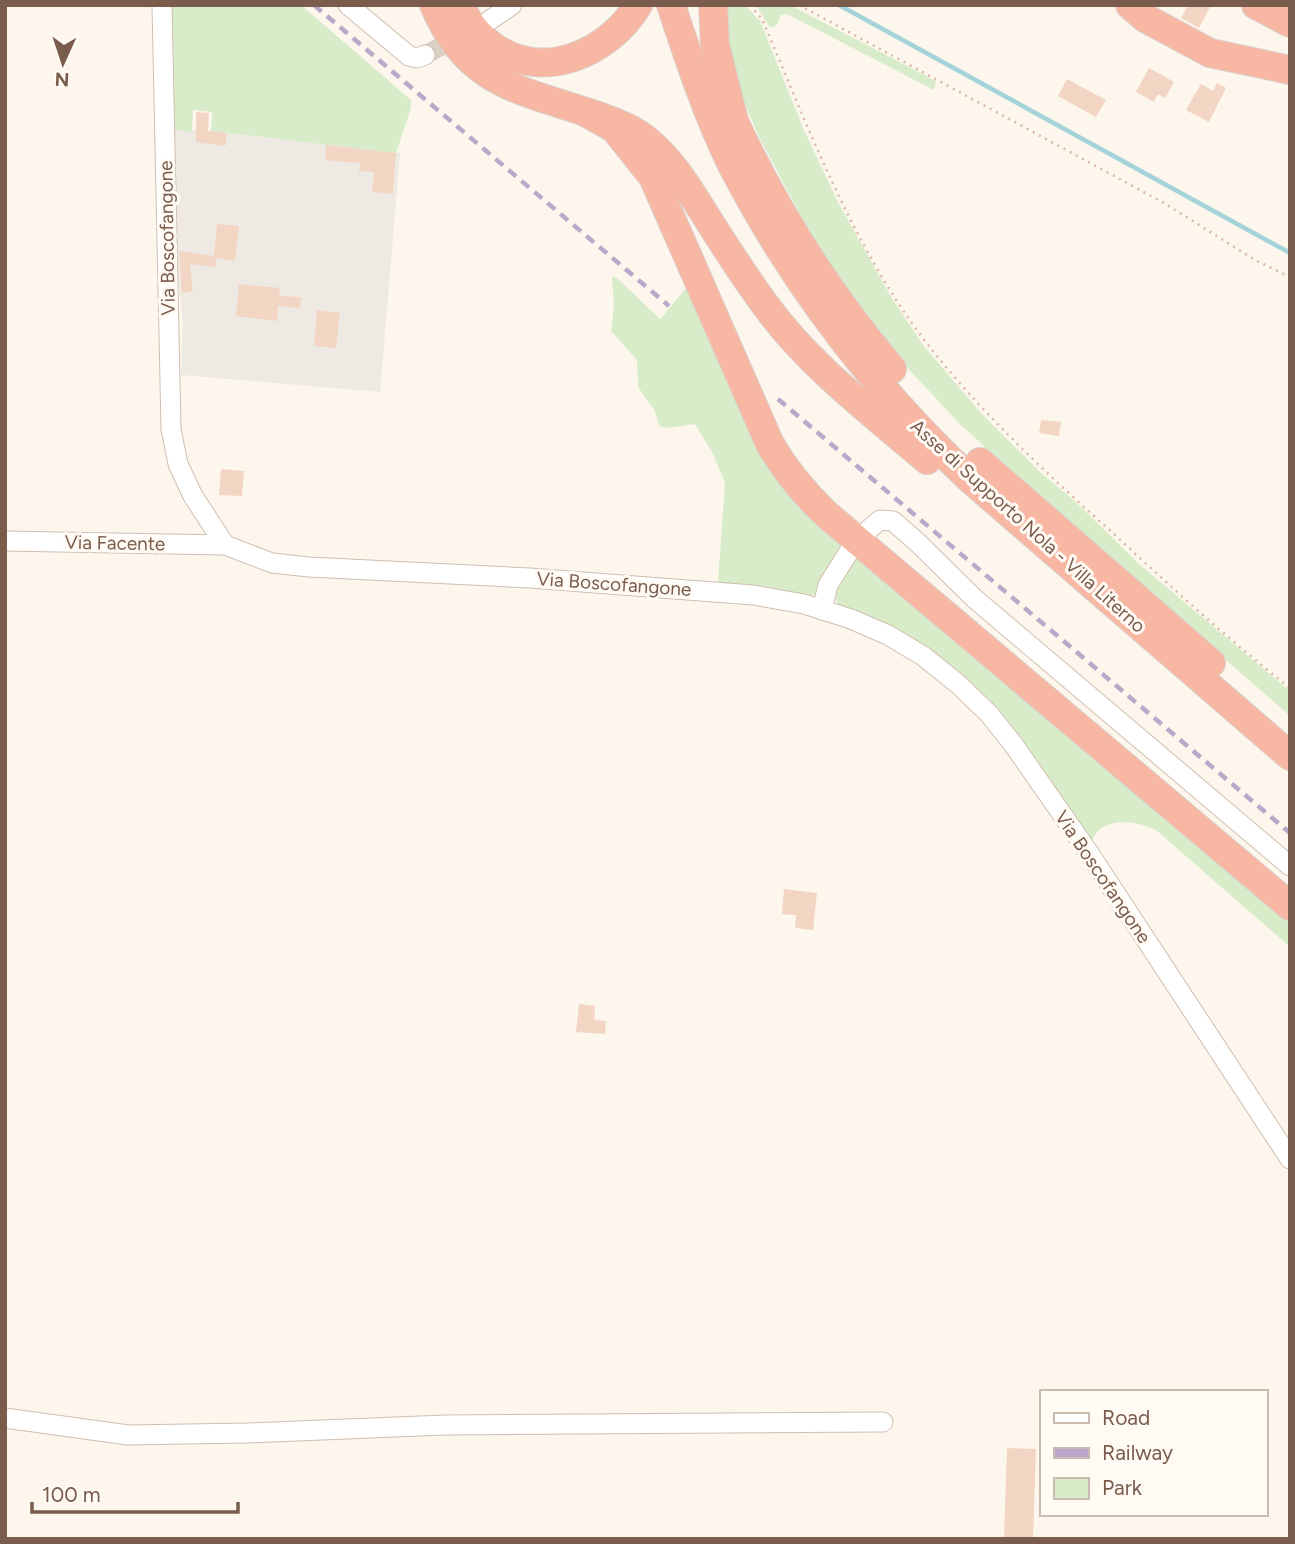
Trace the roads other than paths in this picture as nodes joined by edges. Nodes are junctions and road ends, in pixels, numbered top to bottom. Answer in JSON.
{"nodes":[{"id":1,"x":162,"y":5,"type":"edge"},
{"id":2,"x":348,"y":5,"type":"edge"},
{"id":3,"x":435,"y":5,"type":"edge"},
{"id":4,"x":461,"y":5,"type":"edge"},
{"id":5,"x":512,"y":5,"type":"edge"},
{"id":6,"x":638,"y":5,"type":"edge"},
{"id":7,"x":671,"y":5,"type":"edge"},
{"id":8,"x":690,"y":5,"type":"edge"},
{"id":9,"x":713,"y":5,"type":"edge"},
{"id":10,"x":1130,"y":5,"type":"edge"},
{"id":11,"x":1256,"y":5,"type":"edge"},
{"id":12,"x":489,"y":20,"type":"dead end"},
{"id":13,"x":1290,"y":23,"type":"edge"},
{"id":14,"x":425,"y":55,"type":"dead end"},
{"id":15,"x":1290,"y":70,"type":"edge"},
{"id":16,"x":585,"y":112,"type":"junction"},
{"id":17,"x":735,"y":125,"type":"junction"},
{"id":18,"x":867,"y":531,"type":"dead end"},
{"id":19,"x":5,"y":541,"type":"edge"},
{"id":20,"x":225,"y":545,"type":"junction"},
{"id":21,"x":850,"y":550,"type":"dead end"},
{"id":22,"x":822,"y":610,"type":"junction"},
{"id":23,"x":1152,"y":638,"type":"junction"},
{"id":24,"x":1290,"y":731,"type":"edge"},
{"id":25,"x":1290,"y":756,"type":"edge"},
{"id":26,"x":1290,"y":866,"type":"edge"},
{"id":27,"x":1290,"y":906,"type":"edge"},
{"id":28,"x":1290,"y":1159,"type":"edge"},
{"id":29,"x":5,"y":1418,"type":"edge"},
{"id":30,"x":883,"y":1422,"type":"dead end"}],
"edges":[{"from":1,"to":20,"type":"street","name":"Via Boscofangone"},
{"from":2,"to":14,"type":"street"},
{"from":3,"to":16,"type":"highway"},
{"from":4,"to":6,"type":"highway"},
{"from":5,"to":12,"type":"street"},
{"from":7,"to":23,"type":"highway","name":"Asse di Supporto Nola - Villa Literno"},
{"from":8,"to":17,"type":"highway","name":"Asse di Supporto Nola - Villa Literno"},
{"from":9,"to":17,"type":"highway"},
{"from":10,"to":15,"type":"highway"},
{"from":11,"to":13,"type":"highway"},
{"from":16,"to":23,"type":"highway"},
{"from":16,"to":27,"type":"highway"},
{"from":17,"to":24,"type":"highway","name":"Asse di Supporto Nola - Villa Literno"},
{"from":18,"to":26,"type":"street"},
{"from":19,"to":20,"type":"street","name":"Via Facente"},
{"from":20,"to":22,"type":"street","name":"Via Boscofangone"},
{"from":21,"to":22,"type":"street"},
{"from":22,"to":28,"type":"street","name":"Via Boscofangone"},
{"from":23,"to":25,"type":"highway","name":"Asse di Supporto Nola - Villa Literno"},
{"from":29,"to":30,"type":"street"}]}
